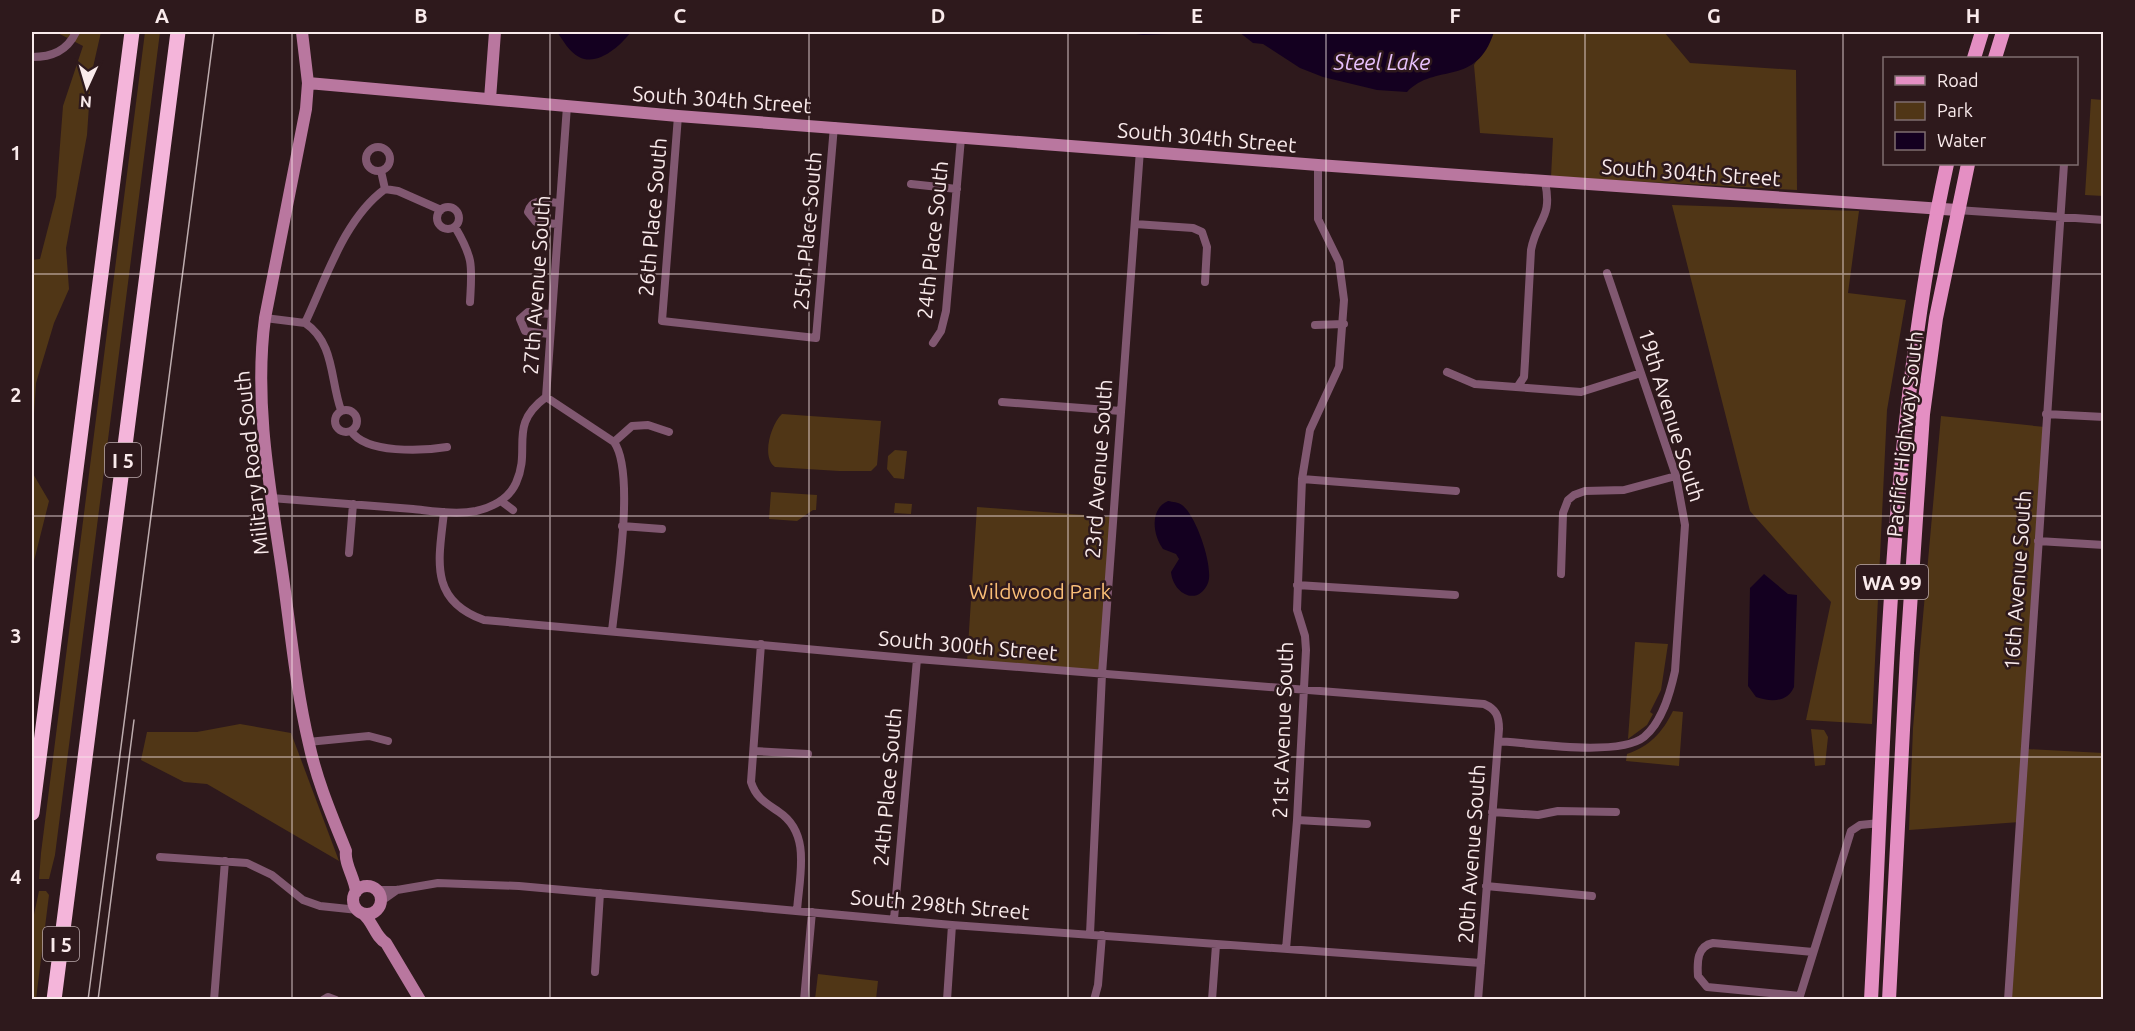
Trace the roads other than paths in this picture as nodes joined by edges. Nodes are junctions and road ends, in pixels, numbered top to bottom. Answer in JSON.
{"nodes":[{"id":1,"x":76,"y":32,"type":"edge"},
{"id":2,"x":132,"y":32,"type":"edge"},
{"id":3,"x":178,"y":32,"type":"edge"},
{"id":4,"x":302,"y":32,"type":"edge"},
{"id":5,"x":495,"y":32,"type":"edge"},
{"id":6,"x":1978,"y":32,"type":"edge"},
{"id":7,"x":2003,"y":32,"type":"edge"},
{"id":8,"x":32,"y":57,"type":"edge"},
{"id":9,"x":1974,"y":57,"type":"edge"},
{"id":10,"x":1995,"y":57,"type":"edge"},
{"id":11,"x":308,"y":83,"type":"junction"},
{"id":12,"x":490,"y":99,"type":"junction"},
{"id":13,"x":567,"y":106,"type":"junction"},
{"id":14,"x":678,"y":116,"type":"junction"},
{"id":15,"x":834,"y":126,"type":"junction"},
{"id":16,"x":961,"y":138,"type":"junction"},
{"id":17,"x":1140,"y":150,"type":"junction"},
{"id":18,"x":1318,"y":165,"type":"junction"},
{"id":19,"x":1947,"y":165,"type":"edge"},
{"id":20,"x":1968,"y":165,"type":"edge"},
{"id":21,"x":2064,"y":165,"type":"edge"},
{"id":22,"x":381,"y":171,"type":"dead end"},
{"id":23,"x":1545,"y":182,"type":"junction"},
{"id":24,"x":911,"y":184,"type":"dead end"},
{"id":25,"x":385,"y":189,"type":"junction"},
{"id":26,"x":957,"y":189,"type":"junction"},
{"id":27,"x":559,"y":203,"type":"junction"},
{"id":28,"x":1937,"y":208,"type":"junction"},
{"id":29,"x":441,"y":210,"type":"junction"},
{"id":30,"x":1958,"y":210,"type":"junction"},
{"id":31,"x":2060,"y":217,"type":"junction"},
{"id":32,"x":2103,"y":220,"type":"edge"},
{"id":33,"x":557,"y":224,"type":"junction"},
{"id":34,"x":1135,"y":224,"type":"junction"},
{"id":35,"x":455,"y":227,"type":"junction"},
{"id":36,"x":1607,"y":273,"type":"dead end"},
{"id":37,"x":1205,"y":282,"type":"dead end"},
{"id":38,"x":470,"y":302,"type":"dead end"},
{"id":39,"x":550,"y":314,"type":"junction"},
{"id":40,"x":265,"y":318,"type":"junction"},
{"id":41,"x":304,"y":323,"type":"junction"},
{"id":42,"x":1344,"y":324,"type":"junction"},
{"id":43,"x":1315,"y":325,"type":"dead end"},
{"id":44,"x":549,"y":334,"type":"junction"},
{"id":45,"x":816,"y":338,"type":"joint"},
{"id":46,"x":933,"y":343,"type":"dead end"},
{"id":47,"x":1447,"y":372,"type":"dead end"},
{"id":48,"x":1641,"y":373,"type":"junction"},
{"id":49,"x":1518,"y":386,"type":"junction"},
{"id":50,"x":546,"y":397,"type":"junction"},
{"id":51,"x":1002,"y":402,"type":"dead end"},
{"id":52,"x":341,"y":410,"type":"junction"},
{"id":53,"x":1121,"y":411,"type":"junction"},
{"id":54,"x":2046,"y":414,"type":"junction"},
{"id":55,"x":2103,"y":417,"type":"edge"},
{"id":56,"x":351,"y":431,"type":"junction"},
{"id":57,"x":669,"y":432,"type":"dead end"},
{"id":58,"x":614,"y":442,"type":"junction"},
{"id":59,"x":447,"y":447,"type":"dead end"},
{"id":60,"x":1676,"y":476,"type":"junction"},
{"id":61,"x":1302,"y":479,"type":"junction"},
{"id":62,"x":1456,"y":491,"type":"dead end"},
{"id":63,"x":271,"y":498,"type":"junction"},
{"id":64,"x":501,"y":501,"type":"junction"},
{"id":65,"x":353,"y":504,"type":"junction"},
{"id":66,"x":513,"y":510,"type":"dead end"},
{"id":67,"x":444,"y":512,"type":"junction"},
{"id":68,"x":622,"y":526,"type":"junction"},
{"id":69,"x":662,"y":529,"type":"dead end"},
{"id":70,"x":2037,"y":541,"type":"junction"},
{"id":71,"x":2103,"y":545,"type":"edge"},
{"id":72,"x":349,"y":554,"type":"dead end"},
{"id":73,"x":1561,"y":574,"type":"dead end"},
{"id":74,"x":1297,"y":585,"type":"junction"},
{"id":75,"x":1455,"y":595,"type":"dead end"},
{"id":76,"x":612,"y":631,"type":"junction"},
{"id":77,"x":761,"y":644,"type":"junction"},
{"id":78,"x":917,"y":659,"type":"junction"},
{"id":79,"x":1102,"y":674,"type":"junction"},
{"id":80,"x":1304,"y":688,"type":"junction"},
{"id":81,"x":1496,"y":711,"type":"joint"},
{"id":82,"x":388,"y":741,"type":"dead end"},
{"id":83,"x":1498,"y":741,"type":"junction"},
{"id":84,"x":308,"y":742,"type":"junction"},
{"id":85,"x":754,"y":751,"type":"junction"},
{"id":86,"x":808,"y":754,"type":"dead end"},
{"id":87,"x":1492,"y":812,"type":"junction"},
{"id":88,"x":1616,"y":812,"type":"dead end"},
{"id":89,"x":32,"y":813,"type":"edge"},
{"id":90,"x":1297,"y":820,"type":"junction"},
{"id":91,"x":1880,"y":823,"type":"junction"},
{"id":92,"x":1367,"y":824,"type":"dead end"},
{"id":93,"x":346,"y":851,"type":"junction"},
{"id":94,"x":160,"y":857,"type":"dead end"},
{"id":95,"x":225,"y":861,"type":"junction"},
{"id":96,"x":1486,"y":886,"type":"junction"},
{"id":97,"x":374,"y":888,"type":"junction"},
{"id":98,"x":397,"y":890,"type":"junction"},
{"id":99,"x":600,"y":893,"type":"junction"},
{"id":100,"x":355,"y":894,"type":"junction"},
{"id":101,"x":1592,"y":896,"type":"dead end"},
{"id":102,"x":1894,"y":902,"type":"junction"},
{"id":103,"x":380,"y":904,"type":"junction"},
{"id":104,"x":339,"y":908,"type":"junction"},
{"id":105,"x":360,"y":911,"type":"junction"},
{"id":106,"x":797,"y":911,"type":"junction"},
{"id":107,"x":812,"y":912,"type":"junction"},
{"id":108,"x":894,"y":919,"type":"junction"},
{"id":109,"x":952,"y":924,"type":"junction"},
{"id":110,"x":1090,"y":934,"type":"junction"},
{"id":111,"x":1102,"y":935,"type":"junction"},
{"id":112,"x":386,"y":943,"type":"junction"},
{"id":113,"x":1216,"y":945,"type":"junction"},
{"id":114,"x":1286,"y":949,"type":"junction"},
{"id":115,"x":1813,"y":952,"type":"junction"},
{"id":116,"x":1481,"y":963,"type":"junction"},
{"id":117,"x":595,"y":972,"type":"dead end"},
{"id":118,"x":1799,"y":998,"type":"edge"},
{"id":119,"x":54,"y":999,"type":"edge"},
{"id":120,"x":214,"y":999,"type":"edge"},
{"id":121,"x":323,"y":999,"type":"edge"},
{"id":122,"x":336,"y":999,"type":"edge"},
{"id":123,"x":420,"y":999,"type":"edge"},
{"id":124,"x":804,"y":999,"type":"edge"},
{"id":125,"x":947,"y":999,"type":"edge"},
{"id":126,"x":1094,"y":999,"type":"edge"},
{"id":127,"x":1212,"y":999,"type":"edge"},
{"id":128,"x":1479,"y":999,"type":"edge"},
{"id":129,"x":1871,"y":999,"type":"edge"},
{"id":130,"x":1889,"y":999,"type":"edge"},
{"id":131,"x":2008,"y":999,"type":"edge"}],
"edges":[{"from":1,"to":8,"type":"street"},
{"from":2,"to":89,"type":"highway","number":"I 5"},
{"from":3,"to":119,"type":"highway","number":"I 5"},
{"from":4,"to":11,"type":"street","name":"Military Road South"},
{"from":5,"to":12,"type":"street"},
{"from":6,"to":9,"type":"main road"},
{"from":7,"to":10,"type":"main road"},
{"from":11,"to":12,"type":"street","name":"South 304th Street"},
{"from":11,"to":40,"type":"street","name":"Military Road South"},
{"from":12,"to":13,"type":"street","name":"South 304th Street"},
{"from":13,"to":14,"type":"street","name":"South 304th Street"},
{"from":13,"to":27,"type":"street","name":"27th Avenue South"},
{"from":14,"to":15,"type":"street","name":"South 304th Street"},
{"from":14,"to":45,"type":"street","name":"26th Place South"},
{"from":15,"to":16,"type":"street","name":"South 304th Street"},
{"from":15,"to":45,"type":"street","name":"25th Place South"},
{"from":16,"to":17,"type":"street","name":"South 304th Street"},
{"from":16,"to":26,"type":"street","name":"24th Place South"},
{"from":17,"to":18,"type":"street","name":"South 304th Street"},
{"from":17,"to":34,"type":"street","name":"23rd Avenue South"},
{"from":18,"to":23,"type":"street","name":"South 304th Street"},
{"from":18,"to":42,"type":"street","name":"21st Avenue South"},
{"from":19,"to":28,"type":"main road","name":"Pacific Highway South","number":"WA 99"},
{"from":20,"to":30,"type":"main road","name":"Pacific Highway South","number":"WA 99"},
{"from":21,"to":31,"type":"street","name":"16th Avenue South"},
{"from":22,"to":25,"type":"street"},
{"from":23,"to":28,"type":"street","name":"South 304th Street"},
{"from":23,"to":49,"type":"street"},
{"from":24,"to":26,"type":"street"},
{"from":25,"to":29,"type":"street"},
{"from":25,"to":41,"type":"street"},
{"from":26,"to":46,"type":"street","name":"24th Place South"},
{"from":27,"to":33,"type":"street","name":"27th Avenue South"},
{"from":27,"to":33,"type":"street"},
{"from":28,"to":30,"type":"street","name":"South 304th Street"},
{"from":28,"to":91,"type":"main road","name":"Pacific Highway South","number":"WA 99"},
{"from":29,"to":35,"type":"street"},
{"from":29,"to":35,"type":"street"},
{"from":30,"to":31,"type":"street","name":"South 304th Street"},
{"from":30,"to":102,"type":"main road","name":"Pacific Highway South","number":"WA 99"},
{"from":31,"to":32,"type":"street","name":"South 304th Street"},
{"from":31,"to":54,"type":"street","name":"16th Avenue South"},
{"from":33,"to":39,"type":"street","name":"27th Avenue South"},
{"from":34,"to":37,"type":"street"},
{"from":34,"to":53,"type":"street","name":"23rd Avenue South"},
{"from":35,"to":38,"type":"street"},
{"from":36,"to":48,"type":"street","name":"19th Avenue South"},
{"from":39,"to":44,"type":"street","name":"27th Avenue South"},
{"from":39,"to":44,"type":"street"},
{"from":40,"to":41,"type":"street"},
{"from":40,"to":63,"type":"street","name":"Military Road South"},
{"from":41,"to":52,"type":"street"},
{"from":42,"to":43,"type":"street"},
{"from":42,"to":61,"type":"street","name":"21st Avenue South"},
{"from":44,"to":50,"type":"street","name":"27th Avenue South"},
{"from":47,"to":49,"type":"street"},
{"from":48,"to":49,"type":"street"},
{"from":48,"to":60,"type":"street","name":"19th Avenue South"},
{"from":50,"to":58,"type":"street"},
{"from":50,"to":64,"type":"street","name":"27th Avenue South"},
{"from":51,"to":53,"type":"street"},
{"from":52,"to":56,"type":"street"},
{"from":52,"to":56,"type":"street"},
{"from":53,"to":79,"type":"street","name":"23rd Avenue South"},
{"from":54,"to":55,"type":"street"},
{"from":54,"to":70,"type":"street","name":"16th Avenue South"},
{"from":56,"to":59,"type":"street"},
{"from":57,"to":58,"type":"street"},
{"from":58,"to":68,"type":"street"},
{"from":60,"to":73,"type":"street"},
{"from":60,"to":83,"type":"street","name":"19th Avenue South"},
{"from":61,"to":62,"type":"street"},
{"from":61,"to":74,"type":"street","name":"21st Avenue South"},
{"from":63,"to":65,"type":"street"},
{"from":63,"to":84,"type":"street","name":"Military Road South"},
{"from":64,"to":66,"type":"street"},
{"from":64,"to":67,"type":"street"},
{"from":65,"to":67,"type":"street"},
{"from":65,"to":72,"type":"street"},
{"from":67,"to":76,"type":"street","name":"South 300th Street"},
{"from":68,"to":69,"type":"street"},
{"from":68,"to":76,"type":"street"},
{"from":70,"to":71,"type":"street"},
{"from":70,"to":131,"type":"street","name":"16th Avenue South"},
{"from":74,"to":75,"type":"street"},
{"from":74,"to":80,"type":"street","name":"21st Avenue South"},
{"from":76,"to":77,"type":"street","name":"South 300th Street"},
{"from":77,"to":78,"type":"street","name":"South 300th Street"},
{"from":77,"to":85,"type":"street"},
{"from":78,"to":79,"type":"street","name":"South 300th Street"},
{"from":78,"to":108,"type":"street","name":"24th Place South"},
{"from":79,"to":80,"type":"street","name":"South 300th Street"},
{"from":79,"to":110,"type":"street","name":"23rd Avenue South"},
{"from":80,"to":81,"type":"street","name":"South 300th Street"},
{"from":80,"to":90,"type":"street","name":"21st Avenue South"},
{"from":81,"to":83,"type":"street","name":"20th Avenue South"},
{"from":82,"to":84,"type":"street"},
{"from":83,"to":87,"type":"street","name":"20th Avenue South"},
{"from":84,"to":93,"type":"street","name":"Military Road South"},
{"from":85,"to":86,"type":"street"},
{"from":85,"to":106,"type":"street"},
{"from":87,"to":88,"type":"street"},
{"from":87,"to":96,"type":"street","name":"20th Avenue South"},
{"from":90,"to":92,"type":"street"},
{"from":90,"to":114,"type":"street","name":"21st Avenue South"},
{"from":91,"to":102,"type":"main road"},
{"from":91,"to":115,"type":"street"},
{"from":91,"to":129,"type":"main road","name":"Pacific Highway South","number":"WA 99"},
{"from":93,"to":97,"type":"street","name":"Military Road South"},
{"from":93,"to":100,"type":"street","name":"Military Road South"},
{"from":94,"to":95,"type":"street"},
{"from":95,"to":104,"type":"street"},
{"from":95,"to":120,"type":"street"},
{"from":96,"to":101,"type":"street"},
{"from":96,"to":116,"type":"street","name":"20th Avenue South"},
{"from":97,"to":98,"type":"street","name":"South 298th Street"},
{"from":97,"to":100,"type":"street"},
{"from":97,"to":103,"type":"street"},
{"from":98,"to":99,"type":"street","name":"South 298th Street"},
{"from":98,"to":103,"type":"street","name":"South 298th Street"},
{"from":99,"to":106,"type":"street","name":"South 298th Street"},
{"from":99,"to":117,"type":"street"},
{"from":100,"to":104,"type":"street"},
{"from":100,"to":105,"type":"street"},
{"from":102,"to":130,"type":"main road","name":"Pacific Highway South","number":"WA 99"},
{"from":103,"to":105,"type":"street"},
{"from":103,"to":112,"type":"street"},
{"from":104,"to":105,"type":"street"},
{"from":105,"to":112,"type":"street"},
{"from":106,"to":107,"type":"street","name":"South 298th Street"},
{"from":107,"to":108,"type":"street","name":"South 298th Street"},
{"from":107,"to":124,"type":"street"},
{"from":108,"to":109,"type":"street","name":"South 298th Street"},
{"from":109,"to":110,"type":"street","name":"South 298th Street"},
{"from":109,"to":125,"type":"street"},
{"from":110,"to":111,"type":"street","name":"South 298th Street"},
{"from":111,"to":113,"type":"street","name":"South 298th Street"},
{"from":111,"to":126,"type":"street"},
{"from":112,"to":123,"type":"street"},
{"from":113,"to":114,"type":"street","name":"South 298th Street"},
{"from":113,"to":127,"type":"street"},
{"from":114,"to":116,"type":"street","name":"South 298th Street"},
{"from":115,"to":118,"type":"street"},
{"from":115,"to":118,"type":"street"},
{"from":116,"to":128,"type":"street","name":"20th Avenue South"},
{"from":121,"to":122,"type":"street"}]}
